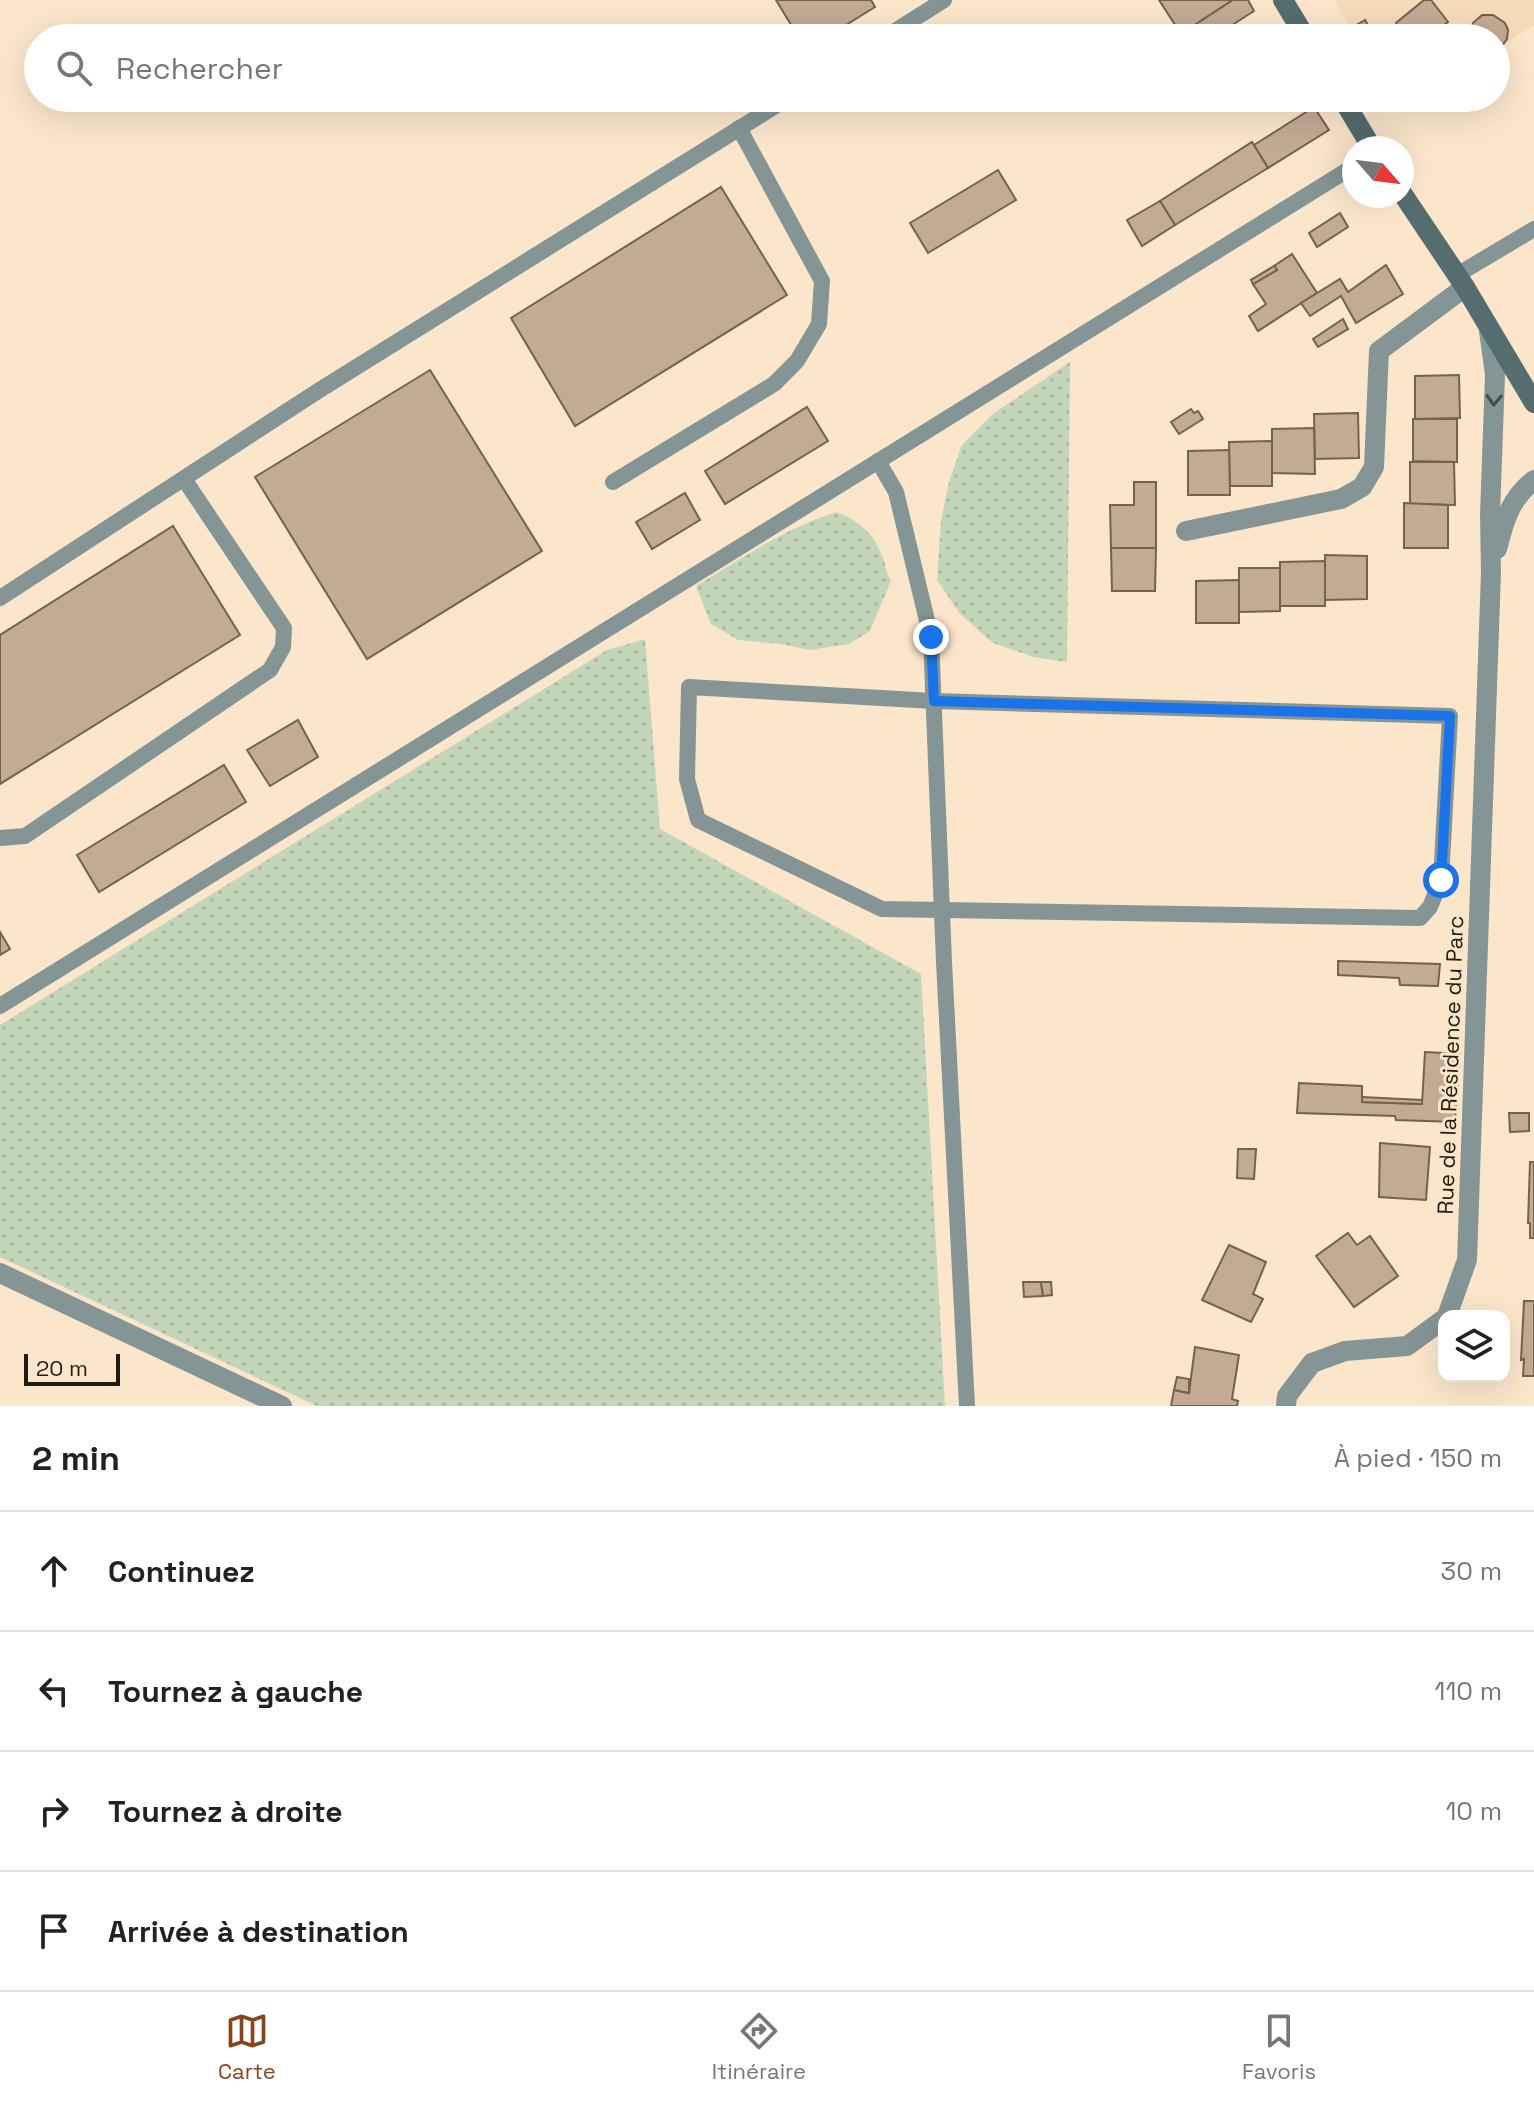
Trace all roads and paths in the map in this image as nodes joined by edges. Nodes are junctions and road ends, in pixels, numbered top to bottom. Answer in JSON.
{"nodes":[{"id":1,"x":944,"y":0,"type":"edge"},
{"id":2,"x":1283,"y":0,"type":"edge"},
{"id":3,"x":906,"y":24,"type":"edge"},
{"id":4,"x":1298,"y":24,"type":"edge"},
{"id":5,"x":765,"y":112,"type":"edge"},
{"id":6,"x":1350,"y":112,"type":"edge"},
{"id":7,"x":739,"y":128,"type":"junction"},
{"id":8,"x":1365,"y":136,"type":"edge"},
{"id":9,"x":1342,"y":173,"type":"edge"},
{"id":10,"x":1412,"y":208,"type":"edge"},
{"id":11,"x":1534,"y":229,"type":"edge"},
{"id":12,"x":1461,"y":281,"type":"junction"},
{"id":13,"x":1487,"y":323,"type":"junction"},
{"id":14,"x":1534,"y":403,"type":"edge"},
{"id":15,"x":878,"y":461,"type":"junction"},
{"id":16,"x":184,"y":479,"type":"junction"},
{"id":17,"x":1534,"y":480,"type":"edge"},
{"id":18,"x":613,"y":482,"type":"dead end"},
{"id":19,"x":1186,"y":531,"type":"dead end"},
{"id":20,"x":1491,"y":572,"type":"junction"},
{"id":21,"x":0,"y":598,"type":"edge"},
{"id":22,"x":934,"y":701,"type":"junction"},
{"id":23,"x":0,"y":838,"type":"edge"},
{"id":24,"x":942,"y":911,"type":"junction"},
{"id":25,"x":0,"y":1006,"type":"edge"},
{"id":26,"x":0,"y":1273,"type":"edge"},
{"id":27,"x":1449,"y":1310,"type":"edge"},
{"id":28,"x":1438,"y":1324,"type":"edge"},
{"id":29,"x":282,"y":1406,"type":"edge"},
{"id":30,"x":967,"y":1406,"type":"edge"},
{"id":31,"x":1286,"y":1406,"type":"edge"}],
"edges":[{"from":1,"to":3,"type":"lane"},
{"from":2,"to":4,"type":"main road"},
{"from":5,"to":7,"type":"lane"},
{"from":6,"to":8,"type":"main road"},
{"from":7,"to":16,"type":"lane"},
{"from":7,"to":18,"type":"lane"},
{"from":9,"to":15,"type":"lane"},
{"from":10,"to":12,"type":"main road"},
{"from":11,"to":12,"type":"lane"},
{"from":12,"to":13,"type":"main road"},
{"from":12,"to":19,"type":"street"},
{"from":13,"to":14,"type":"main road"},
{"from":13,"to":20,"type":"street","name":"Rue de la Résidence du Parc","one_way":true},
{"from":15,"to":22,"type":"lane"},
{"from":15,"to":25,"type":"lane"},
{"from":16,"to":21,"type":"lane"},
{"from":16,"to":23,"type":"lane"},
{"from":17,"to":20,"type":"street","name":"Rue de la Résidence du Parc"},
{"from":20,"to":27,"type":"street","name":"Rue de la Résidence du Parc"},
{"from":22,"to":24,"type":"lane"},
{"from":22,"to":24,"type":"lane"},
{"from":22,"to":24,"type":"lane"},
{"from":24,"to":30,"type":"lane"},
{"from":26,"to":29,"type":"street"},
{"from":28,"to":31,"type":"street","name":"Rue de la Résidence du Parc"}]}
